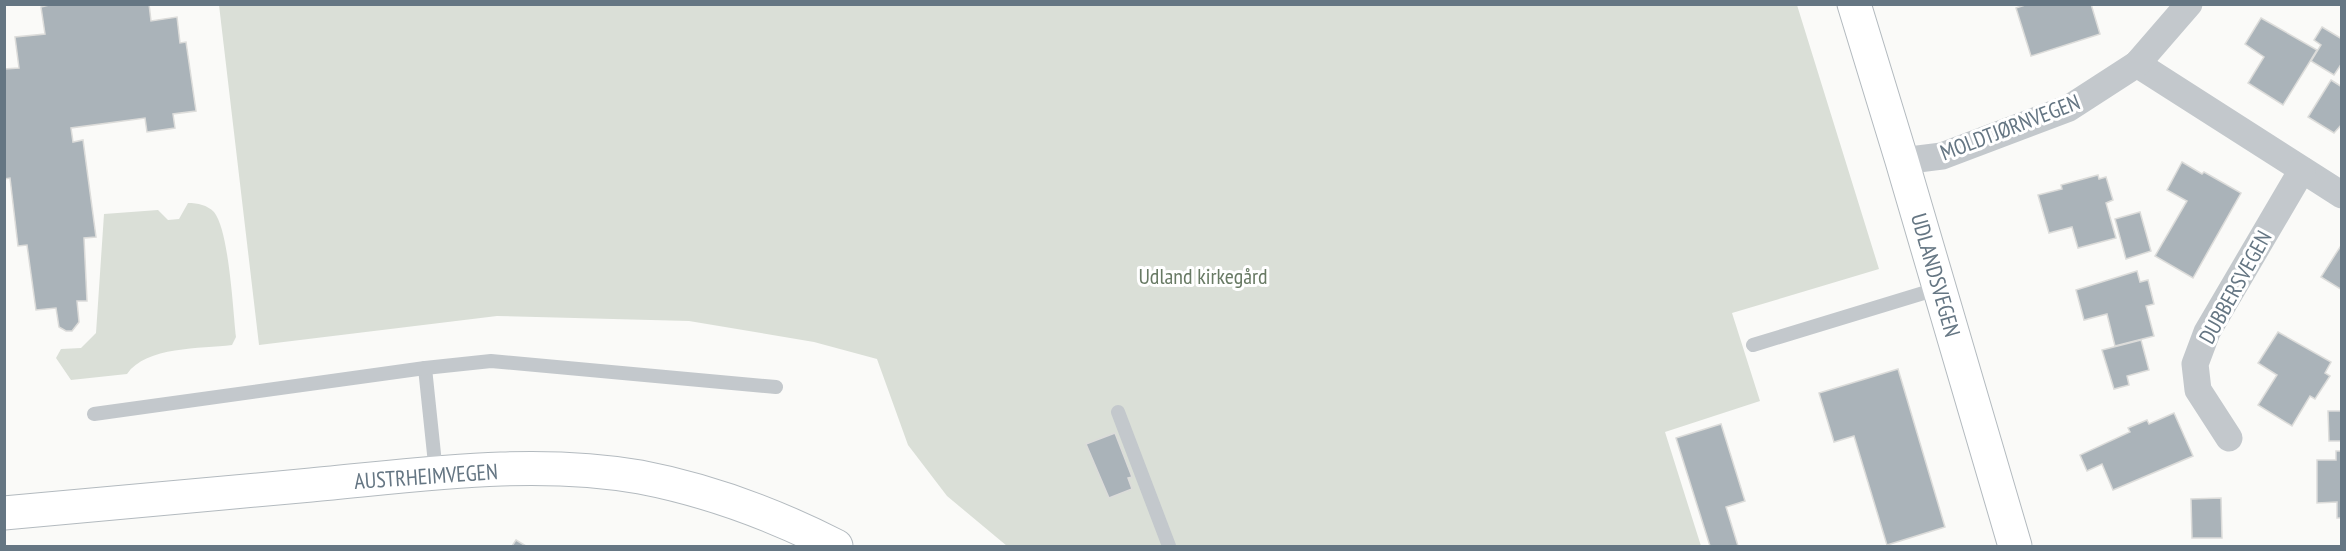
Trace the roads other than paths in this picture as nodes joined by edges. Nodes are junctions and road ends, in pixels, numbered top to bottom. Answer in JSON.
{"nodes":[{"id":1,"x":1854,"y":4,"type":"edge"},
{"id":2,"x":2188,"y":4,"type":"edge"},
{"id":3,"x":2137,"y":64,"type":"junction"},
{"id":4,"x":1902,"y":161,"type":"junction"},
{"id":5,"x":2302,"y":170,"type":"junction"},
{"id":6,"x":2342,"y":195,"type":"edge"},
{"id":7,"x":1940,"y":288,"type":"junction"},
{"id":8,"x":1754,"y":345,"type":"dead end"},
{"id":9,"x":425,"y":368,"type":"junction"},
{"id":10,"x":776,"y":387,"type":"dead end"},
{"id":11,"x":1118,"y":412,"type":"dead end"},
{"id":12,"x":94,"y":414,"type":"dead end"},
{"id":13,"x":2229,"y":438,"type":"dead end"},
{"id":14,"x":436,"y":473,"type":"junction"},
{"id":15,"x":4,"y":513,"type":"edge"},
{"id":16,"x":836,"y":546,"type":"edge"},
{"id":17,"x":1169,"y":546,"type":"edge"},
{"id":18,"x":2015,"y":546,"type":"edge"}],
"edges":[{"from":1,"to":4,"type":"main road","name":"UDLANDSVEGEN"},
{"from":2,"to":3,"type":"street","name":"MOLDTJØRNVEGEN"},
{"from":3,"to":4,"type":"street","name":"MOLDTJØRNVEGEN"},
{"from":3,"to":5,"type":"street"},
{"from":4,"to":7,"type":"main road","name":"UDLANDSVEGEN"},
{"from":5,"to":6,"type":"street"},
{"from":5,"to":13,"type":"street","name":"DUBBERSVEGEN"},
{"from":7,"to":8,"type":"lane"},
{"from":7,"to":18,"type":"main road","name":"UDLANDSVEGEN"},
{"from":9,"to":10,"type":"lane"},
{"from":9,"to":12,"type":"lane"},
{"from":9,"to":14,"type":"lane"},
{"from":11,"to":17,"type":"lane"},
{"from":14,"to":15,"type":"main road","name":"AUSTRHEIMVEGEN"},
{"from":14,"to":16,"type":"main road","name":"AUSTRHEIMVEGEN"}]}
